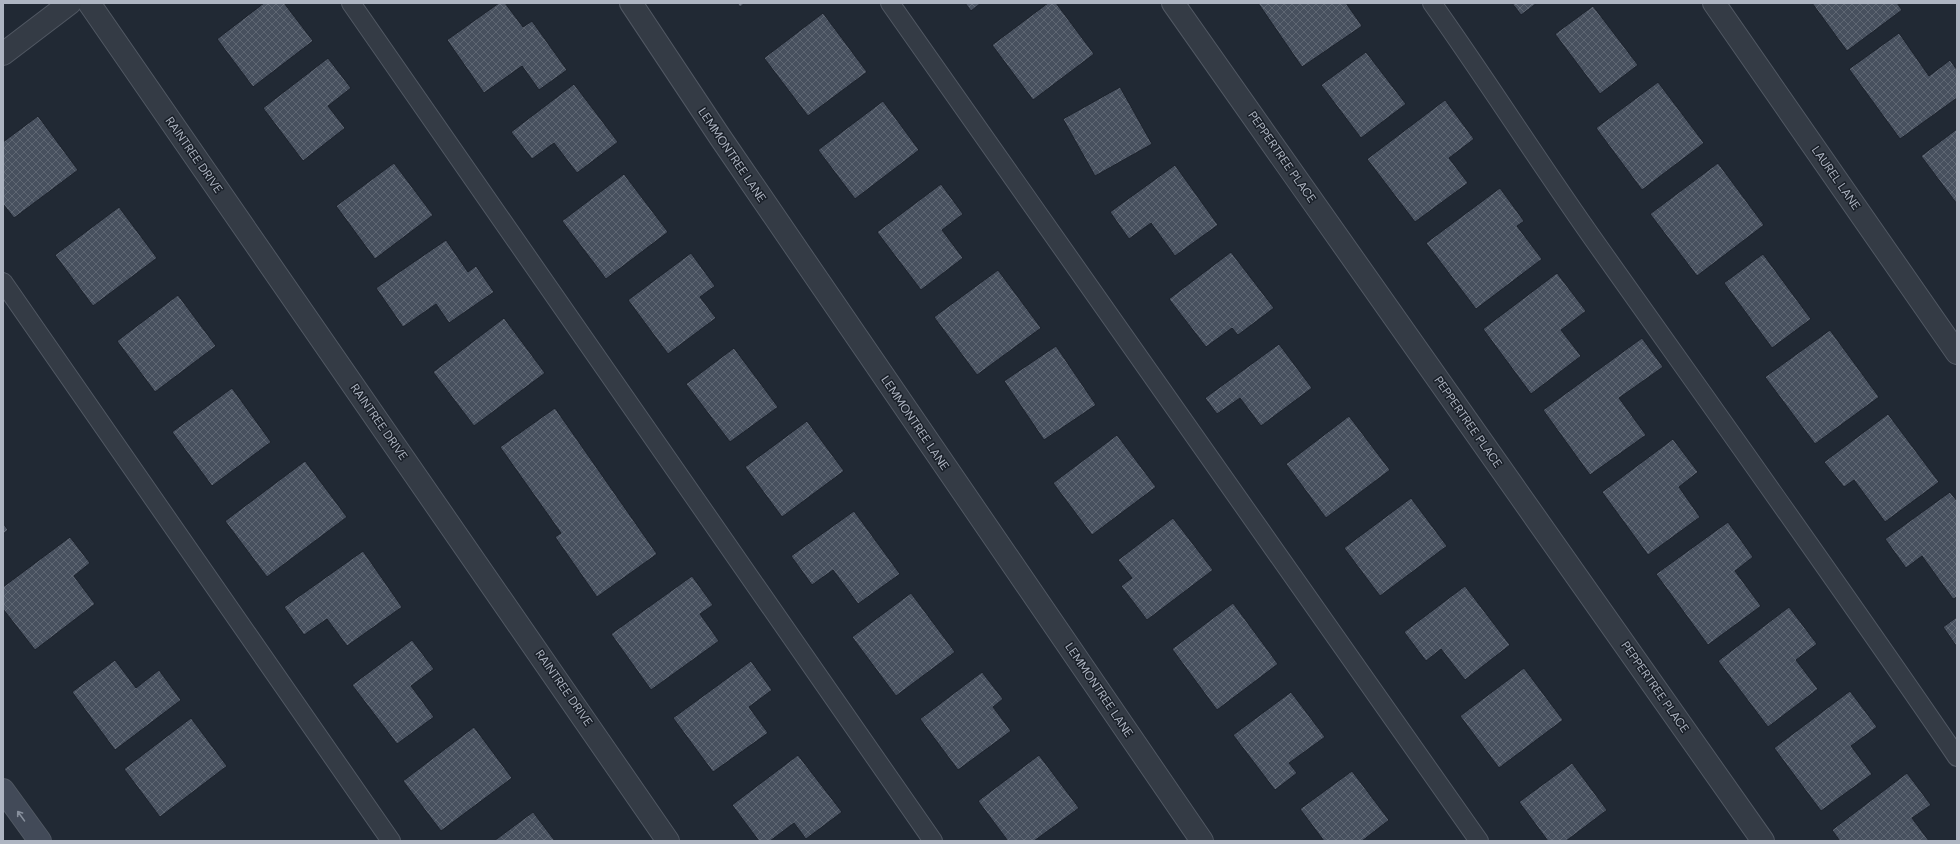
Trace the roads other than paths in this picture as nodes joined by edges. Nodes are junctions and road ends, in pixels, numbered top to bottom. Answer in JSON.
{"nodes":[{"id":1,"x":70,"y":3,"type":"edge"},
{"id":2,"x":89,"y":3,"type":"edge"},
{"id":3,"x":351,"y":3,"type":"edge"},
{"id":4,"x":631,"y":3,"type":"edge"},
{"id":5,"x":890,"y":3,"type":"edge"},
{"id":6,"x":1173,"y":3,"type":"edge"},
{"id":7,"x":1432,"y":3,"type":"edge"},
{"id":8,"x":1714,"y":3,"type":"edge"},
{"id":9,"x":3,"y":54,"type":"edge"},
{"id":10,"x":3,"y":282,"type":"edge"},
{"id":11,"x":1957,"y":353,"type":"edge"},
{"id":12,"x":1957,"y":757,"type":"edge"},
{"id":13,"x":3,"y":790,"type":"edge"},
{"id":14,"x":40,"y":841,"type":"edge"},
{"id":15,"x":391,"y":841,"type":"edge"},
{"id":16,"x":668,"y":841,"type":"edge"},
{"id":17,"x":933,"y":841,"type":"edge"},
{"id":18,"x":1202,"y":841,"type":"edge"},
{"id":19,"x":1479,"y":841,"type":"edge"},
{"id":20,"x":1763,"y":841,"type":"edge"}],
"edges":[{"from":1,"to":9,"type":"street"},
{"from":2,"to":16,"type":"street","name":"RAINTREE DRIVE"},
{"from":3,"to":17,"type":"lane"},
{"from":4,"to":18,"type":"street","name":"LEMMONTREE LANE"},
{"from":5,"to":19,"type":"lane"},
{"from":6,"to":20,"type":"street","name":"PEPPERTREE PLACE"},
{"from":7,"to":12,"type":"lane"},
{"from":8,"to":11,"type":"street","name":"LAUREL LANE"},
{"from":10,"to":15,"type":"lane"},
{"from":14,"to":13,"type":"main road","one_way":true}]}
